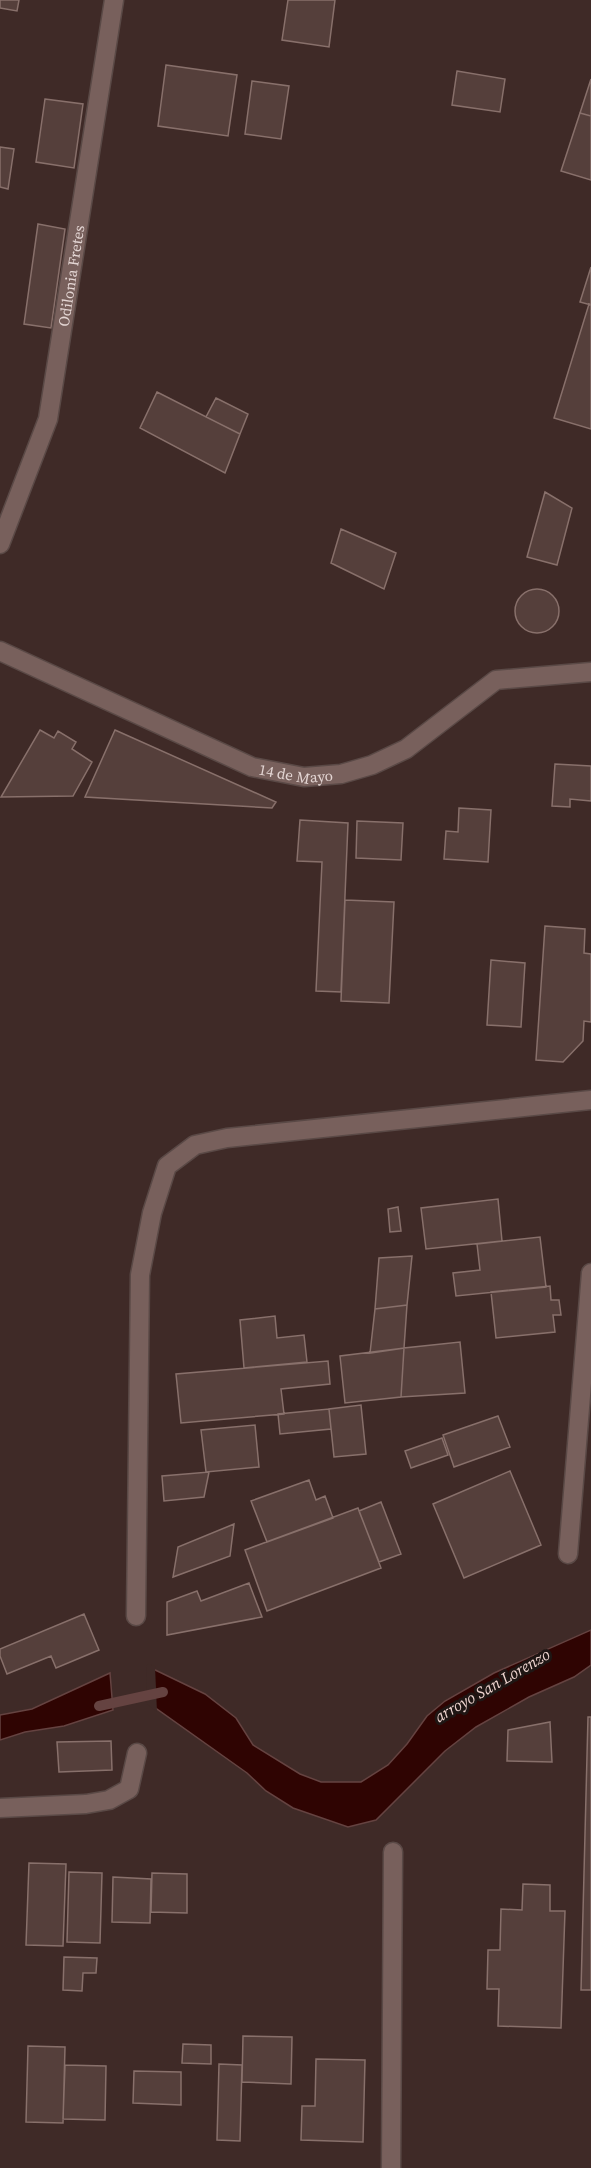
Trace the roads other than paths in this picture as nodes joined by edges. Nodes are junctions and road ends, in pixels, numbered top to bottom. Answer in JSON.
{"nodes":[{"id":1,"x":114,"y":0,"type":"edge"},
{"id":2,"x":0,"y":543,"type":"edge"},
{"id":3,"x":0,"y":651,"type":"edge"},
{"id":4,"x":591,"y":672,"type":"edge"},
{"id":5,"x":591,"y":1100,"type":"edge"},
{"id":6,"x":591,"y":1273,"type":"edge"},
{"id":7,"x":568,"y":1554,"type":"dead end"},
{"id":8,"x":136,"y":1616,"type":"dead end"},
{"id":9,"x":137,"y":1753,"type":"dead end"},
{"id":10,"x":0,"y":1808,"type":"edge"},
{"id":11,"x":393,"y":1852,"type":"dead end"},
{"id":12,"x":391,"y":2168,"type":"edge"}],
"edges":[{"from":1,"to":2,"type":"street","name":"Odilonia Fretes"},
{"from":3,"to":4,"type":"street","name":"14 de Mayo"},
{"from":5,"to":8,"type":"street"},
{"from":6,"to":7,"type":"street"},
{"from":9,"to":10,"type":"street"},
{"from":11,"to":12,"type":"street"}]}
